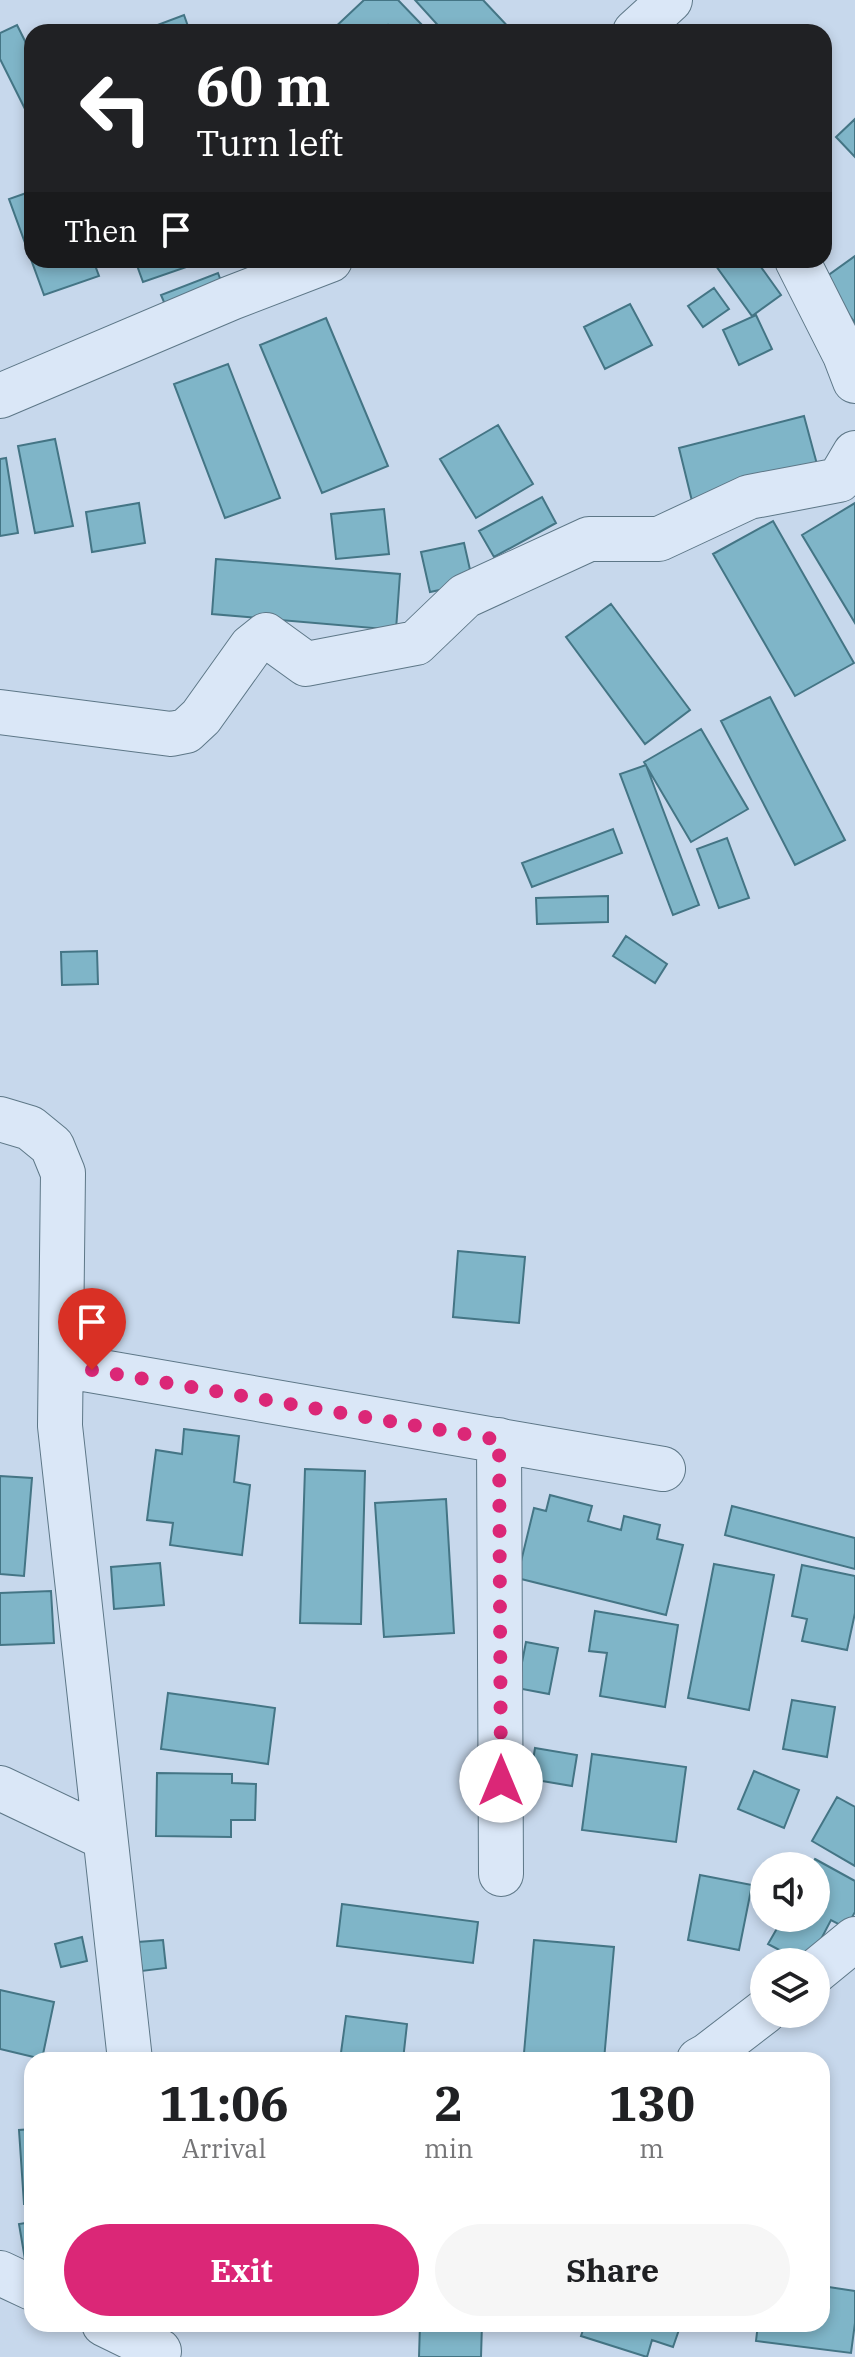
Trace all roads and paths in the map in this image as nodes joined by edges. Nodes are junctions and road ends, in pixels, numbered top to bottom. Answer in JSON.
{"nodes":[{"id":1,"x":309,"y":268,"type":"edge"},
{"id":2,"x":801,"y":268,"type":"edge"},
{"id":3,"x":855,"y":381,"type":"edge"},
{"id":4,"x":0,"y":396,"type":"edge"},
{"id":5,"x":855,"y":453,"type":"edge"},
{"id":6,"x":0,"y":712,"type":"edge"},
{"id":7,"x":0,"y":1119,"type":"edge"},
{"id":8,"x":61,"y":1365,"type":"junction"},
{"id":9,"x":499,"y":1440,"type":"junction"},
{"id":10,"x":663,"y":1469,"type":"dead end"},
{"id":11,"x":0,"y":1788,"type":"edge"},
{"id":12,"x":105,"y":1838,"type":"junction"},
{"id":13,"x":501,"y":1874,"type":"dead end"},
{"id":14,"x":855,"y":1939,"type":"edge"},
{"id":15,"x":830,"y":1960,"type":"edge"},
{"id":16,"x":750,"y":2023,"type":"edge"},
{"id":17,"x":129,"y":2052,"type":"edge"},
{"id":18,"x":712,"y":2052,"type":"edge"},
{"id":19,"x":0,"y":2273,"type":"edge"},
{"id":20,"x":24,"y":2284,"type":"edge"},
{"id":21,"x":126,"y":2332,"type":"edge"},
{"id":22,"x":159,"y":2344,"type":"edge"}],
"edges":[{"from":1,"to":4,"type":"street"},
{"from":2,"to":3,"type":"street"},
{"from":5,"to":6,"type":"street"},
{"from":7,"to":8,"type":"street"},
{"from":8,"to":9,"type":"street"},
{"from":8,"to":12,"type":"street"},
{"from":9,"to":10,"type":"street"},
{"from":9,"to":13,"type":"street"},
{"from":11,"to":12,"type":"street"},
{"from":12,"to":17,"type":"street"},
{"from":14,"to":15,"type":"street"},
{"from":16,"to":18,"type":"street"},
{"from":19,"to":20,"type":"street"},
{"from":21,"to":22,"type":"street"}]}
